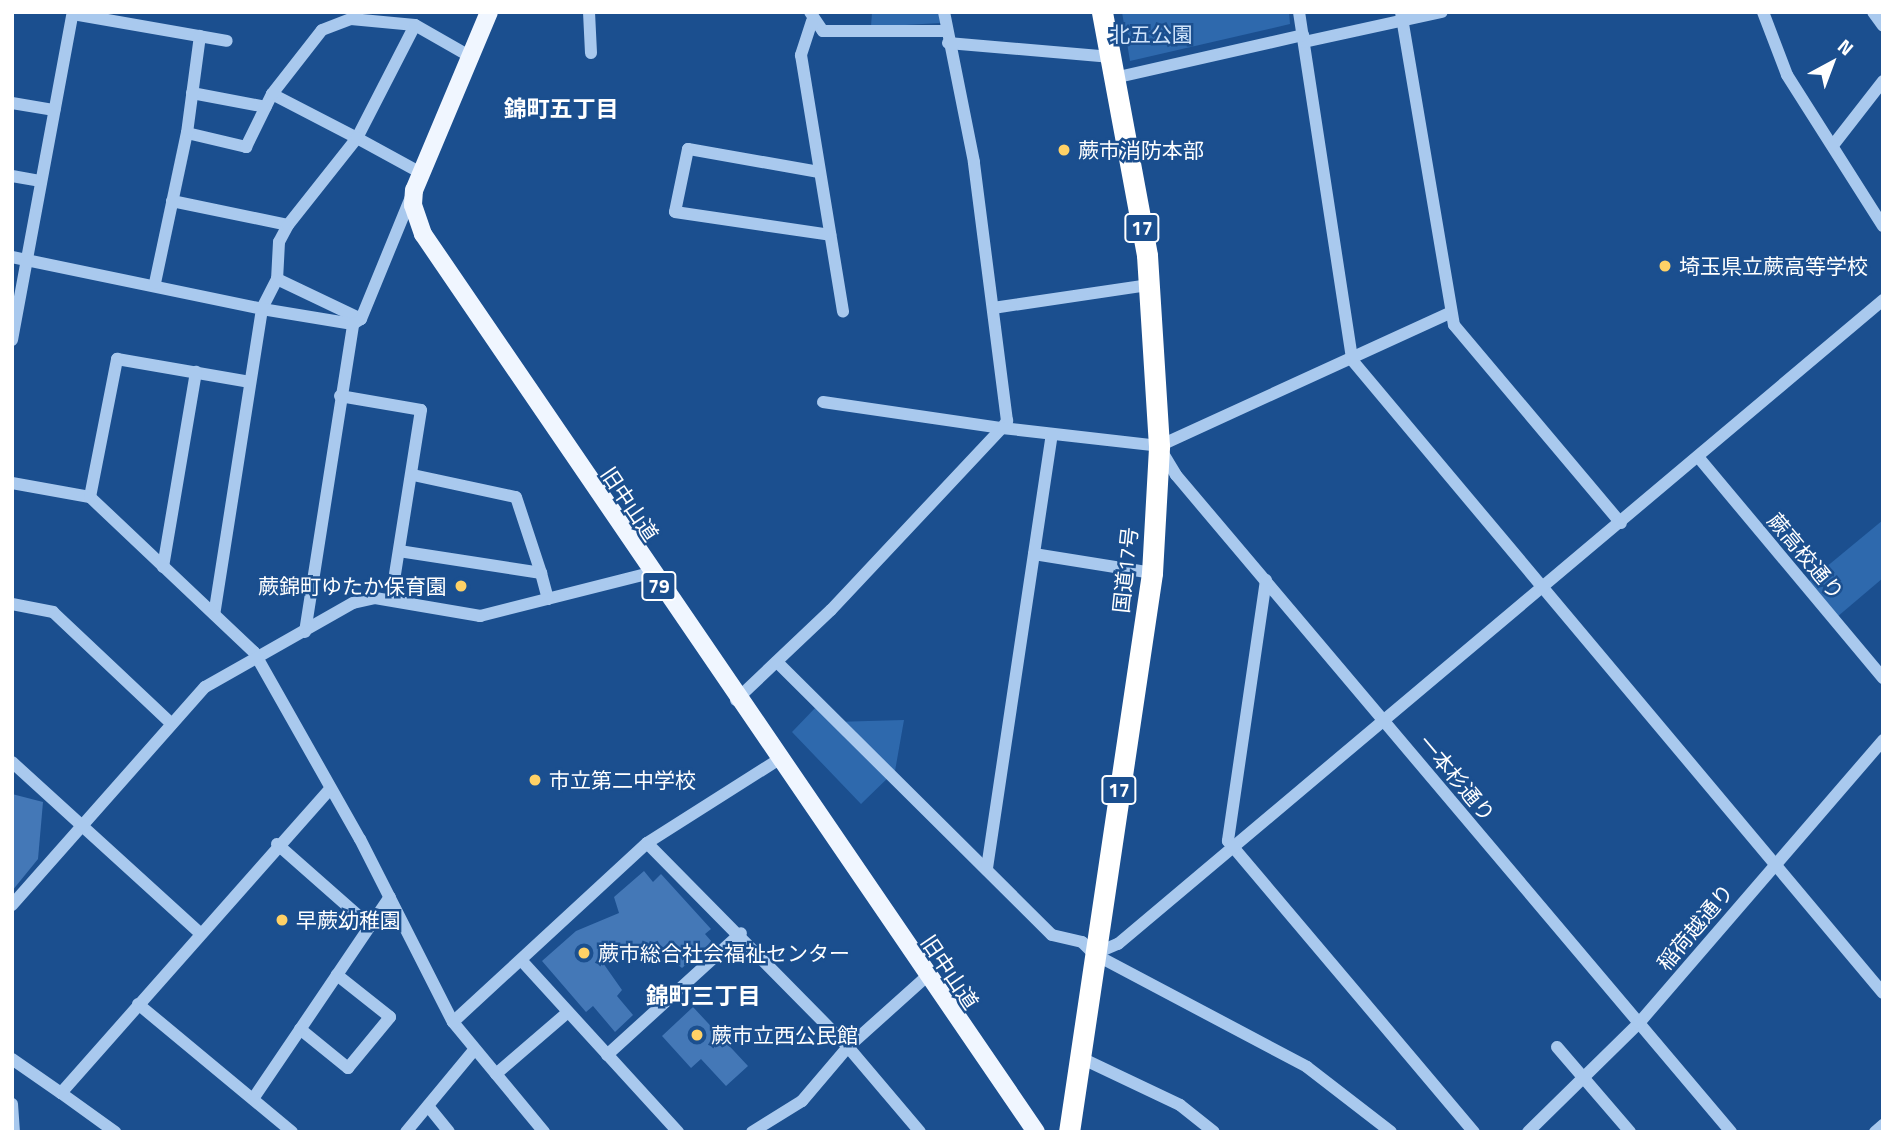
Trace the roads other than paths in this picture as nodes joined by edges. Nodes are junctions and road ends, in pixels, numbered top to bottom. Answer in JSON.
{"nodes":[{"id":1,"x":489,"y":12,"type":"edge"},
{"id":2,"x":589,"y":12,"type":"edge"},
{"id":3,"x":944,"y":12,"type":"edge"},
{"id":4,"x":1102,"y":12,"type":"edge"},
{"id":5,"x":1299,"y":12,"type":"edge"},
{"id":6,"x":1442,"y":12,"type":"edge"},
{"id":7,"x":1763,"y":12,"type":"edge"},
{"id":8,"x":1872,"y":12,"type":"edge"},
{"id":9,"x":73,"y":13,"type":"edge"},
{"id":10,"x":811,"y":16,"type":"edge"},
{"id":11,"x":1402,"y":16,"type":"edge"},
{"id":12,"x":415,"y":25,"type":"junction"},
{"id":13,"x":1883,"y":26,"type":"edge"},
{"id":14,"x":200,"y":36,"type":"junction"},
{"id":15,"x":946,"y":37,"type":"junction"},
{"id":16,"x":1303,"y":38,"type":"junction"},
{"id":17,"x":227,"y":41,"type":"dead end"},
{"id":18,"x":591,"y":53,"type":"dead end"},
{"id":19,"x":471,"y":57,"type":"junction"},
{"id":20,"x":1112,"y":68,"type":"junction"},
{"id":21,"x":1883,"y":81,"type":"edge"},
{"id":22,"x":192,"y":93,"type":"junction"},
{"id":23,"x":272,"y":93,"type":"junction"},
{"id":24,"x":12,"y":103,"type":"edge"},
{"id":25,"x":265,"y":107,"type":"junction"},
{"id":26,"x":54,"y":110,"type":"junction"},
{"id":27,"x":187,"y":133,"type":"junction"},
{"id":28,"x":357,"y":138,"type":"junction"},
{"id":29,"x":1834,"y":144,"type":"junction"},
{"id":30,"x":820,"y":172,"type":"junction"},
{"id":31,"x":421,"y":173,"type":"junction"},
{"id":32,"x":12,"y":176,"type":"edge"},
{"id":33,"x":40,"y":181,"type":"junction"},
{"id":34,"x":414,"y":190,"type":"junction"},
{"id":35,"x":172,"y":201,"type":"junction"},
{"id":36,"x":288,"y":226,"type":"junction"},
{"id":37,"x":1883,"y":226,"type":"edge"},
{"id":38,"x":830,"y":235,"type":"junction"},
{"id":39,"x":19,"y":258,"type":"edge"},
{"id":40,"x":277,"y":279,"type":"junction"},
{"id":41,"x":155,"y":284,"type":"junction"},
{"id":42,"x":1149,"y":285,"type":"junction"},
{"id":43,"x":1883,"y":300,"type":"edge"},
{"id":44,"x":993,"y":308,"type":"junction"},
{"id":45,"x":262,"y":309,"type":"junction"},
{"id":46,"x":843,"y":312,"type":"dead end"},
{"id":47,"x":1449,"y":313,"type":"junction"},
{"id":48,"x":357,"y":321,"type":"junction"},
{"id":49,"x":12,"y":340,"type":"edge"},
{"id":50,"x":1352,"y":360,"type":"junction"},
{"id":51,"x":196,"y":372,"type":"junction"},
{"id":52,"x":250,"y":382,"type":"junction"},
{"id":53,"x":340,"y":396,"type":"junction"},
{"id":54,"x":823,"y":402,"type":"dead end"},
{"id":55,"x":1004,"y":425,"type":"junction"},
{"id":56,"x":1052,"y":435,"type":"junction"},
{"id":57,"x":1159,"y":446,"type":"junction"},
{"id":58,"x":1699,"y":458,"type":"junction"},
{"id":59,"x":413,"y":475,"type":"junction"},
{"id":60,"x":12,"y":483,"type":"edge"},
{"id":61,"x":90,"y":497,"type":"junction"},
{"id":62,"x":1621,"y":523,"type":"junction"},
{"id":63,"x":400,"y":551,"type":"junction"},
{"id":64,"x":1034,"y":554,"type":"junction"},
{"id":65,"x":163,"y":567,"type":"junction"},
{"id":66,"x":541,"y":573,"type":"junction"},
{"id":67,"x":650,"y":573,"type":"junction"},
{"id":68,"x":1152,"y":573,"type":"junction"},
{"id":69,"x":1266,"y":580,"type":"junction"},
{"id":70,"x":1543,"y":587,"type":"junction"},
{"id":71,"x":548,"y":599,"type":"junction"},
{"id":72,"x":391,"y":600,"type":"junction"},
{"id":73,"x":12,"y":604,"type":"edge"},
{"id":74,"x":214,"y":614,"type":"junction"},
{"id":75,"x":304,"y":632,"type":"junction"},
{"id":76,"x":257,"y":661,"type":"junction"},
{"id":77,"x":777,"y":662,"type":"junction"},
{"id":78,"x":1883,"y":678,"type":"edge"},
{"id":79,"x":736,"y":699,"type":"junction"},
{"id":80,"x":1385,"y":722,"type":"junction"},
{"id":81,"x":172,"y":724,"type":"junction"},
{"id":82,"x":1883,"y":740,"type":"edge"},
{"id":83,"x":778,"y":760,"type":"junction"},
{"id":84,"x":12,"y":762,"type":"edge"},
{"id":85,"x":329,"y":790,"type":"junction"},
{"id":86,"x":81,"y":828,"type":"junction"},
{"id":87,"x":647,"y":843,"type":"junction"},
{"id":88,"x":277,"y":845,"type":"junction"},
{"id":89,"x":1233,"y":848,"type":"junction"},
{"id":90,"x":1774,"y":864,"type":"junction"},
{"id":91,"x":987,"y":868,"type":"junction"},
{"id":92,"x":390,"y":897,"type":"junction"},
{"id":93,"x":12,"y":905,"type":"edge"},
{"id":94,"x":370,"y":926,"type":"junction"},
{"id":95,"x":200,"y":933,"type":"junction"},
{"id":96,"x":741,"y":933,"type":"junction"},
{"id":97,"x":1094,"y":954,"type":"junction"},
{"id":98,"x":521,"y":960,"type":"junction"},
{"id":99,"x":337,"y":975,"type":"junction"},
{"id":100,"x":926,"y":977,"type":"junction"},
{"id":101,"x":1883,"y":993,"type":"edge"},
{"id":102,"x":138,"y":1004,"type":"junction"},
{"id":103,"x":568,"y":1012,"type":"junction"},
{"id":104,"x":453,"y":1022,"type":"junction"},
{"id":105,"x":1639,"y":1023,"type":"junction"},
{"id":106,"x":300,"y":1028,"type":"junction"},
{"id":107,"x":848,"y":1046,"type":"junction"},
{"id":108,"x":1557,"y":1047,"type":"dead end"},
{"id":109,"x":474,"y":1050,"type":"junction"},
{"id":110,"x":607,"y":1055,"type":"junction"},
{"id":111,"x":1079,"y":1057,"type":"junction"},
{"id":112,"x":12,"y":1059,"type":"edge"},
{"id":113,"x":496,"y":1074,"type":"junction"},
{"id":114,"x":1584,"y":1077,"type":"junction"},
{"id":115,"x":61,"y":1093,"type":"junction"},
{"id":116,"x":253,"y":1099,"type":"junction"},
{"id":117,"x":12,"y":1104,"type":"edge"},
{"id":118,"x":428,"y":1106,"type":"junction"},
{"id":119,"x":1883,"y":1125,"type":"edge"},
{"id":120,"x":913,"y":1129,"type":"edge"},
{"id":121,"x":14,"y":1132,"type":"edge"},
{"id":122,"x":115,"y":1132,"type":"edge"},
{"id":123,"x":292,"y":1132,"type":"edge"},
{"id":124,"x":406,"y":1132,"type":"edge"},
{"id":125,"x":449,"y":1132,"type":"edge"},
{"id":126,"x":544,"y":1132,"type":"edge"},
{"id":127,"x":678,"y":1132,"type":"edge"},
{"id":128,"x":752,"y":1132,"type":"edge"},
{"id":129,"x":1035,"y":1132,"type":"edge"},
{"id":130,"x":1069,"y":1132,"type":"edge"},
{"id":131,"x":1214,"y":1132,"type":"edge"},
{"id":132,"x":1391,"y":1132,"type":"edge"},
{"id":133,"x":1474,"y":1132,"type":"edge"},
{"id":134,"x":1528,"y":1132,"type":"edge"},
{"id":135,"x":1630,"y":1132,"type":"edge"},
{"id":136,"x":1731,"y":1132,"type":"edge"},
{"id":137,"x":1875,"y":1132,"type":"edge"}],
"edges":[{"from":1,"to":19,"type":"main road"},
{"from":2,"to":18,"type":"street"},
{"from":3,"to":15,"type":"street"},
{"from":4,"to":20,"type":"highway","name":"国道17号","number":"17"},
{"from":5,"to":16,"type":"street"},
{"from":6,"to":11,"type":"street"},
{"from":7,"to":29,"type":"street"},
{"from":8,"to":13,"type":"street"},
{"from":9,"to":14,"type":"street"},
{"from":9,"to":26,"type":"street"},
{"from":10,"to":15,"type":"street"},
{"from":10,"to":30,"type":"street"},
{"from":11,"to":16,"type":"street"},
{"from":11,"to":47,"type":"street"},
{"from":12,"to":19,"type":"street"},
{"from":12,"to":23,"type":"street"},
{"from":12,"to":28,"type":"street"},
{"from":14,"to":17,"type":"street"},
{"from":14,"to":22,"type":"street"},
{"from":15,"to":20,"type":"street"},
{"from":15,"to":44,"type":"street"},
{"from":16,"to":20,"type":"street"},
{"from":16,"to":50,"type":"street"},
{"from":19,"to":31,"type":"main road"},
{"from":20,"to":42,"type":"highway","name":"国道17号","number":"17"},
{"from":21,"to":29,"type":"street"},
{"from":22,"to":25,"type":"street"},
{"from":22,"to":27,"type":"street"},
{"from":23,"to":25,"type":"street"},
{"from":23,"to":28,"type":"street"},
{"from":24,"to":26,"type":"street"},
{"from":25,"to":27,"type":"street"},
{"from":26,"to":33,"type":"street"},
{"from":27,"to":35,"type":"street"},
{"from":28,"to":31,"type":"street"},
{"from":28,"to":36,"type":"street"},
{"from":29,"to":37,"type":"street"},
{"from":30,"to":38,"type":"street"},
{"from":30,"to":38,"type":"street"},
{"from":31,"to":34,"type":"main road"},
{"from":32,"to":33,"type":"street"},
{"from":33,"to":39,"type":"street"},
{"from":34,"to":48,"type":"street"},
{"from":34,"to":67,"type":"main road","name":"旧中山道","number":"79"},
{"from":35,"to":36,"type":"street"},
{"from":35,"to":41,"type":"street"},
{"from":36,"to":40,"type":"street"},
{"from":38,"to":46,"type":"street"},
{"from":39,"to":41,"type":"street"},
{"from":39,"to":49,"type":"street"},
{"from":40,"to":45,"type":"street"},
{"from":40,"to":48,"type":"street"},
{"from":41,"to":45,"type":"street"},
{"from":42,"to":44,"type":"street"},
{"from":42,"to":57,"type":"highway","name":"国道17号","number":"17"},
{"from":43,"to":58,"type":"street"},
{"from":44,"to":55,"type":"street"},
{"from":45,"to":48,"type":"street"},
{"from":45,"to":52,"type":"street"},
{"from":47,"to":50,"type":"street"},
{"from":47,"to":62,"type":"street"},
{"from":48,"to":53,"type":"street"},
{"from":50,"to":57,"type":"street"},
{"from":50,"to":70,"type":"street"},
{"from":51,"to":52,"type":"street"},
{"from":51,"to":61,"type":"street"},
{"from":51,"to":65,"type":"street"},
{"from":52,"to":74,"type":"street"},
{"from":53,"to":59,"type":"street"},
{"from":53,"to":75,"type":"street"},
{"from":54,"to":55,"type":"street"},
{"from":55,"to":56,"type":"street"},
{"from":55,"to":77,"type":"street"},
{"from":56,"to":57,"type":"street"},
{"from":56,"to":64,"type":"street"},
{"from":57,"to":68,"type":"highway","name":"国道17号","number":"17"},
{"from":57,"to":69,"type":"street","name":"一本杉通り"},
{"from":58,"to":62,"type":"street"},
{"from":58,"to":78,"type":"street","name":"蕨高校通り"},
{"from":59,"to":63,"type":"street"},
{"from":59,"to":66,"type":"street"},
{"from":60,"to":61,"type":"street"},
{"from":61,"to":65,"type":"street"},
{"from":62,"to":70,"type":"street"},
{"from":63,"to":66,"type":"street"},
{"from":63,"to":72,"type":"street"},
{"from":64,"to":68,"type":"street"},
{"from":64,"to":91,"type":"street"},
{"from":65,"to":74,"type":"street"},
{"from":66,"to":71,"type":"street"},
{"from":67,"to":71,"type":"street"},
{"from":67,"to":79,"type":"main road","name":"旧中山道","number":"79"},
{"from":68,"to":97,"type":"highway","name":"国道17号","number":"17"},
{"from":69,"to":80,"type":"street","name":"一本杉通り"},
{"from":69,"to":89,"type":"street"},
{"from":70,"to":80,"type":"street"},
{"from":70,"to":90,"type":"street"},
{"from":71,"to":72,"type":"street"},
{"from":72,"to":75,"type":"street"},
{"from":73,"to":81,"type":"street"},
{"from":74,"to":76,"type":"street"},
{"from":75,"to":76,"type":"street"},
{"from":76,"to":81,"type":"street"},
{"from":76,"to":85,"type":"street"},
{"from":77,"to":79,"type":"street"},
{"from":77,"to":91,"type":"street"},
{"from":79,"to":83,"type":"main road","name":"旧中山道","number":"79"},
{"from":80,"to":89,"type":"street"},
{"from":80,"to":105,"type":"street","name":"一本杉通り"},
{"from":81,"to":86,"type":"street"},
{"from":82,"to":90,"type":"street","name":"稲荷越通り"},
{"from":83,"to":87,"type":"street"},
{"from":83,"to":100,"type":"main road","name":"旧中山道","number":"79"},
{"from":84,"to":86,"type":"street"},
{"from":85,"to":88,"type":"street"},
{"from":85,"to":92,"type":"street"},
{"from":86,"to":93,"type":"street"},
{"from":86,"to":95,"type":"street"},
{"from":87,"to":96,"type":"street"},
{"from":87,"to":98,"type":"street"},
{"from":88,"to":94,"type":"street"},
{"from":88,"to":95,"type":"street"},
{"from":89,"to":97,"type":"street"},
{"from":89,"to":133,"type":"street"},
{"from":90,"to":101,"type":"street"},
{"from":90,"to":105,"type":"street","name":"稲荷越通り"},
{"from":91,"to":97,"type":"street"},
{"from":92,"to":94,"type":"street"},
{"from":92,"to":104,"type":"street"},
{"from":94,"to":99,"type":"street"},
{"from":95,"to":102,"type":"street"},
{"from":96,"to":107,"type":"street"},
{"from":96,"to":110,"type":"street"},
{"from":97,"to":111,"type":"highway","name":"国道17号","number":"17"},
{"from":97,"to":132,"type":"street"},
{"from":98,"to":103,"type":"street"},
{"from":98,"to":104,"type":"street"},
{"from":99,"to":106,"type":"street"},
{"from":99,"to":106,"type":"street"},
{"from":100,"to":107,"type":"street"},
{"from":100,"to":129,"type":"main road","name":"旧中山道","number":"79"},
{"from":102,"to":115,"type":"street"},
{"from":102,"to":116,"type":"street"},
{"from":103,"to":110,"type":"street"},
{"from":103,"to":113,"type":"street"},
{"from":104,"to":109,"type":"street"},
{"from":105,"to":114,"type":"street","name":"稲荷越通り"},
{"from":105,"to":136,"type":"street","name":"一本杉通り"},
{"from":106,"to":116,"type":"street"},
{"from":107,"to":120,"type":"street"},
{"from":107,"to":128,"type":"street"},
{"from":108,"to":114,"type":"street"},
{"from":109,"to":113,"type":"street"},
{"from":109,"to":118,"type":"street"},
{"from":110,"to":127,"type":"street"},
{"from":111,"to":130,"type":"highway","name":"国道17号","number":"17"},
{"from":111,"to":131,"type":"street"},
{"from":112,"to":115,"type":"street"},
{"from":113,"to":126,"type":"street"},
{"from":114,"to":134,"type":"street","name":"稲荷越通り"},
{"from":114,"to":135,"type":"street"},
{"from":115,"to":122,"type":"street"},
{"from":116,"to":123,"type":"street"},
{"from":117,"to":121,"type":"street"},
{"from":118,"to":124,"type":"street"},
{"from":118,"to":125,"type":"street"},
{"from":119,"to":137,"type":"street"}]}
